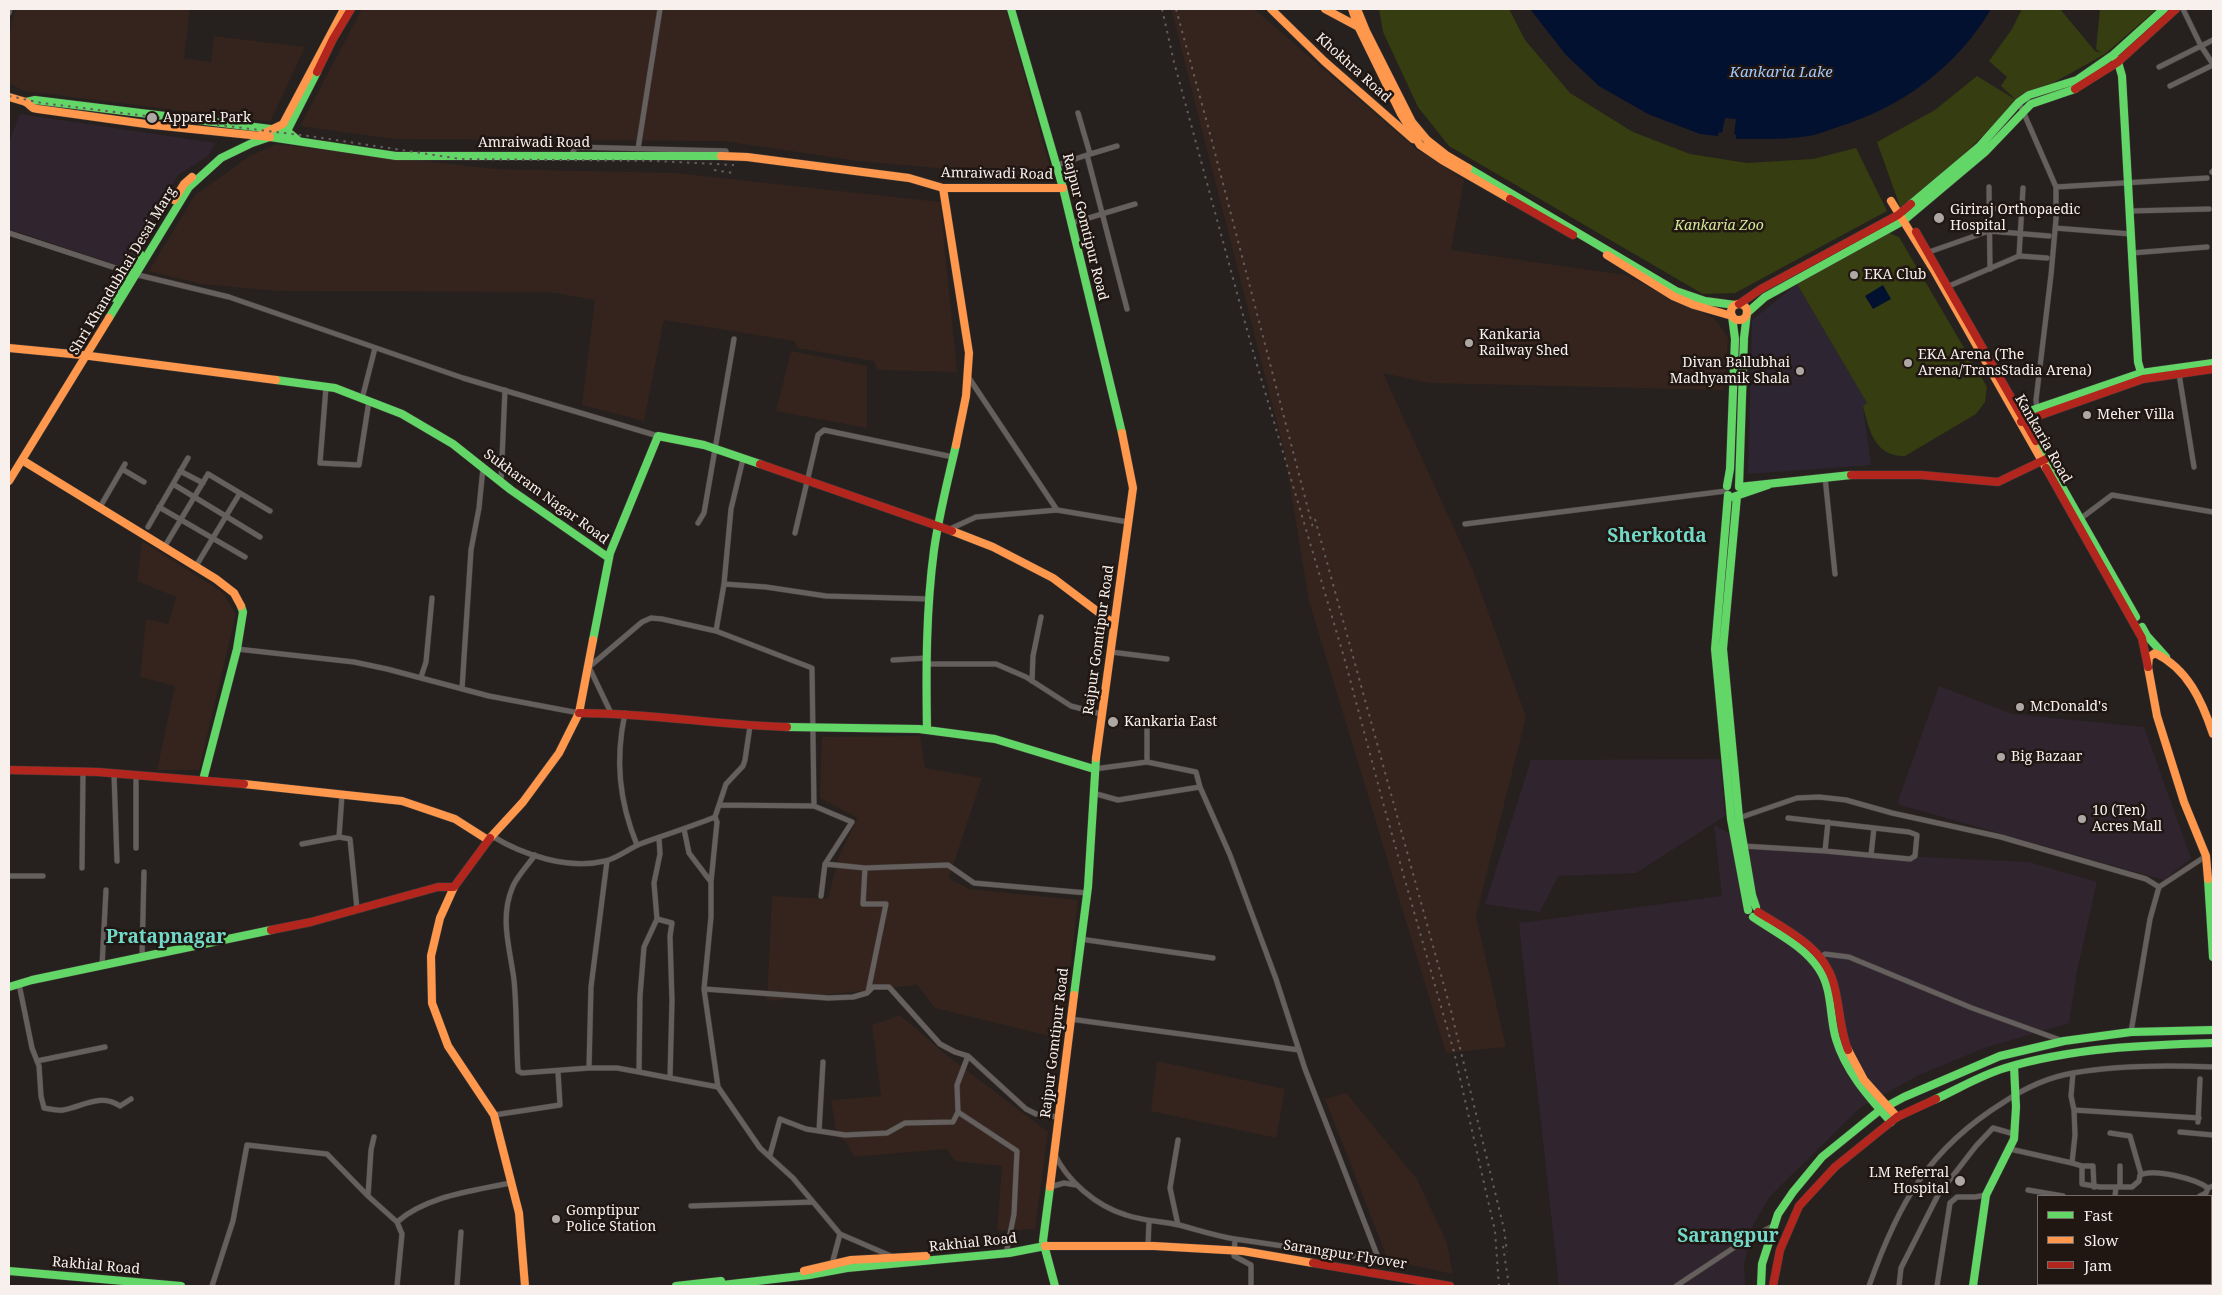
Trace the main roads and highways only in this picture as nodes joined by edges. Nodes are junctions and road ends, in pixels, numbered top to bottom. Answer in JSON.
{"nodes":[{"id":1,"x":344,"y":9,"type":"edge"},
{"id":2,"x":351,"y":9,"type":"edge"},
{"id":3,"x":1011,"y":9,"type":"edge"},
{"id":4,"x":1271,"y":9,"type":"edge"},
{"id":5,"x":1324,"y":9,"type":"edge"},
{"id":6,"x":1352,"y":9,"type":"edge"},
{"id":7,"x":1357,"y":9,"type":"edge"},
{"id":8,"x":2164,"y":9,"type":"edge"},
{"id":9,"x":2176,"y":9,"type":"edge"},
{"id":10,"x":1358,"y":26,"type":"junction"},
{"id":11,"x":1366,"y":30,"type":"junction"},
{"id":12,"x":2115,"y":58,"type":"junction"},
{"id":13,"x":9,"y":97,"type":"edge"},
{"id":14,"x":26,"y":102,"type":"junction"},
{"id":15,"x":299,"y":104,"type":"junction"},
{"id":16,"x":1393,"y":121,"type":"junction"},
{"id":17,"x":1410,"y":123,"type":"junction"},
{"id":18,"x":286,"y":131,"type":"junction"},
{"id":19,"x":273,"y":134,"type":"junction"},
{"id":20,"x":258,"y":136,"type":"junction"},
{"id":21,"x":300,"y":142,"type":"junction"},
{"id":22,"x":1420,"y":145,"type":"junction"},
{"id":23,"x":1439,"y":154,"type":"junction"},
{"id":24,"x":943,"y":188,"type":"junction"},
{"id":25,"x":1063,"y":188,"type":"junction"},
{"id":26,"x":1890,"y":201,"type":"dead end"},
{"id":27,"x":1903,"y":216,"type":"junction"},
{"id":28,"x":131,"y":273,"type":"junction"},
{"id":29,"x":1641,"y":273,"type":"junction"},
{"id":30,"x":1737,"y":304,"type":"junction"},
{"id":31,"x":1747,"y":313,"type":"junction"},
{"id":32,"x":1732,"y":316,"type":"junction"},
{"id":33,"x":9,"y":348,"type":"edge"},
{"id":34,"x":84,"y":356,"type":"junction"},
{"id":35,"x":2213,"y":363,"type":"edge"},
{"id":36,"x":2213,"y":369,"type":"edge"},
{"id":37,"x":2142,"y":376,"type":"junction"},
{"id":38,"x":2021,"y":418,"type":"junction"},
{"id":39,"x":22,"y":460,"type":"junction"},
{"id":40,"x":2044,"y":460,"type":"junction"},
{"id":41,"x":9,"y":473,"type":"edge"},
{"id":42,"x":9,"y":481,"type":"edge"},
{"id":43,"x":1727,"y":491,"type":"junction"},
{"id":44,"x":1738,"y":492,"type":"junction"},
{"id":45,"x":938,"y":525,"type":"junction"},
{"id":46,"x":609,"y":558,"type":"junction"},
{"id":47,"x":1114,"y":624,"type":"junction"},
{"id":48,"x":1720,"y":635,"type":"junction"},
{"id":49,"x":2166,"y":657,"type":"junction"},
{"id":50,"x":2148,"y":667,"type":"junction"},
{"id":51,"x":580,"y":713,"type":"junction"},
{"id":52,"x":927,"y":730,"type":"junction"},
{"id":53,"x":2213,"y":734,"type":"edge"},
{"id":54,"x":1094,"y":769,"type":"junction"},
{"id":55,"x":9,"y":770,"type":"edge"},
{"id":56,"x":203,"y":780,"type":"junction"},
{"id":57,"x":1735,"y":819,"type":"junction"},
{"id":58,"x":490,"y":838,"type":"junction"},
{"id":59,"x":2209,"y":856,"type":"edge"},
{"id":60,"x":454,"y":888,"type":"junction"},
{"id":61,"x":1754,"y":911,"type":"junction"},
{"id":62,"x":2213,"y":957,"type":"edge"},
{"id":63,"x":9,"y":987,"type":"edge"},
{"id":64,"x":2213,"y":1030,"type":"edge"},
{"id":65,"x":2213,"y":1043,"type":"edge"},
{"id":66,"x":2014,"y":1066,"type":"junction"},
{"id":67,"x":1883,"y":1108,"type":"junction"},
{"id":68,"x":1894,"y":1120,"type":"junction"},
{"id":69,"x":1044,"y":1243,"type":"junction"},
{"id":70,"x":1239,"y":1250,"type":"joint"},
{"id":71,"x":9,"y":1271,"type":"edge"},
{"id":72,"x":9,"y":1276,"type":"edge"},
{"id":73,"x":126,"y":1286,"type":"edge"},
{"id":74,"x":181,"y":1286,"type":"edge"},
{"id":75,"x":525,"y":1286,"type":"edge"},
{"id":76,"x":676,"y":1286,"type":"edge"},
{"id":77,"x":714,"y":1286,"type":"edge"},
{"id":78,"x":1055,"y":1286,"type":"edge"},
{"id":79,"x":1450,"y":1286,"type":"edge"},
{"id":80,"x":1761,"y":1286,"type":"edge"},
{"id":81,"x":1774,"y":1286,"type":"edge"},
{"id":82,"x":1973,"y":1286,"type":"edge"}],
"edges":[{"from":1,"to":15,"type":"main road","name":"Shri Khandubhai Desai Marg"},
{"from":2,"to":15,"type":"main road","name":"Shri Khandubhai Desai Marg"},
{"from":3,"to":25,"type":"main road","name":"Rajpur Gomtipur Road"},
{"from":4,"to":16,"type":"main road","name":"Khokhra Road"},
{"from":5,"to":10,"type":"main road","name":"Khokhra Road"},
{"from":6,"to":10,"type":"main road"},
{"from":7,"to":11,"type":"main road"},
{"from":8,"to":12,"type":"main road"},
{"from":9,"to":12,"type":"main road"},
{"from":10,"to":11,"type":"main road","name":"Khokhra Road"},
{"from":10,"to":17,"type":"main road"},
{"from":11,"to":17,"type":"main road"},
{"from":12,"to":27,"type":"main road"},
{"from":12,"to":27,"type":"main road"},
{"from":12,"to":37,"type":"main road"},
{"from":13,"to":14,"type":"main road"},
{"from":14,"to":19,"type":"main road"},
{"from":14,"to":20,"type":"main road"},
{"from":15,"to":18,"type":"main road","name":"Shri Khandubhai Desai Marg"},
{"from":15,"to":19,"type":"main road","name":"Shri Khandubhai Desai Marg"},
{"from":16,"to":17,"type":"main road"},
{"from":16,"to":22,"type":"main road","name":"Khokhra Road"},
{"from":17,"to":22,"type":"main road"},
{"from":17,"to":23,"type":"main road"},
{"from":18,"to":19,"type":"main road"},
{"from":18,"to":21,"type":"main road"},
{"from":19,"to":20,"type":"main road","name":"Shri Khandubhai Desai Marg"},
{"from":19,"to":21,"type":"main road","name":"Amraiwadi Road"},
{"from":19,"to":28,"type":"main road","name":"Shri Khandubhai Desai Marg"},
{"from":20,"to":28,"type":"main road","name":"Shri Khandubhai Desai Marg"},
{"from":21,"to":24,"type":"main road","name":"Amraiwadi Road"},
{"from":22,"to":23,"type":"main road","name":"Khokhra Road"},
{"from":23,"to":29,"type":"main road"},
{"from":24,"to":25,"type":"main road","name":"Amraiwadi Road"},
{"from":24,"to":45,"type":"main road"},
{"from":25,"to":47,"type":"main road","name":"Rajpur Gomtipur Road"},
{"from":26,"to":27,"type":"main road","name":"Kankaria Road"},
{"from":27,"to":30,"type":"main road"},
{"from":27,"to":31,"type":"main road"},
{"from":27,"to":38,"type":"main road","name":"Kankaria Road"},
{"from":27,"to":38,"type":"main road"},
{"from":28,"to":34,"type":"main road","name":"Shri Khandubhai Desai Marg"},
{"from":29,"to":30,"type":"main road"},
{"from":29,"to":32,"type":"main road"},
{"from":30,"to":31,"type":"main road"},
{"from":30,"to":32,"type":"main road"},
{"from":31,"to":32,"type":"main road"},
{"from":31,"to":44,"type":"main road"},
{"from":32,"to":43,"type":"main road"},
{"from":33,"to":34,"type":"main road","name":"Sukharam Nagar Road"},
{"from":34,"to":39,"type":"main road","name":"Shri Khandubhai Desai Marg"},
{"from":34,"to":41,"type":"main road","name":"Shri Khandubhai Desai Marg"},
{"from":34,"to":46,"type":"main road","name":"Sukharam Nagar Road"},
{"from":35,"to":37,"type":"main road"},
{"from":36,"to":37,"type":"main road"},
{"from":37,"to":38,"type":"main road"},
{"from":37,"to":38,"type":"main road"},
{"from":38,"to":40,"type":"main road","name":"Kankaria Road"},
{"from":39,"to":42,"type":"main road","name":"Shri Khandubhai Desai Marg"},
{"from":39,"to":56,"type":"main road"},
{"from":40,"to":44,"type":"main road"},
{"from":40,"to":49,"type":"main road"},
{"from":40,"to":50,"type":"main road","name":"Kankaria Road"},
{"from":43,"to":44,"type":"main road"},
{"from":43,"to":44,"type":"main road"},
{"from":43,"to":48,"type":"main road"},
{"from":44,"to":48,"type":"main road"},
{"from":45,"to":46,"type":"main road","name":"Sukharam Nagar Road"},
{"from":45,"to":47,"type":"main road"},
{"from":45,"to":52,"type":"main road"},
{"from":46,"to":51,"type":"main road"},
{"from":47,"to":54,"type":"main road","name":"Rajpur Gomtipur Road"},
{"from":48,"to":57,"type":"main road"},
{"from":49,"to":50,"type":"main road"},
{"from":49,"to":53,"type":"main road"},
{"from":50,"to":59,"type":"main road","name":"Kankaria Road"},
{"from":51,"to":52,"type":"main road"},
{"from":51,"to":58,"type":"main road"},
{"from":52,"to":54,"type":"main road"},
{"from":54,"to":69,"type":"main road","name":"Rajpur Gomtipur Road"},
{"from":55,"to":56,"type":"main road"},
{"from":56,"to":58,"type":"main road"},
{"from":57,"to":61,"type":"main road"},
{"from":57,"to":61,"type":"main road"},
{"from":58,"to":60,"type":"main road"},
{"from":59,"to":62,"type":"main road"},
{"from":60,"to":63,"type":"main road"},
{"from":60,"to":75,"type":"main road"},
{"from":61,"to":67,"type":"main road"},
{"from":64,"to":67,"type":"main road"},
{"from":65,"to":66,"type":"main road"},
{"from":66,"to":68,"type":"main road"},
{"from":66,"to":82,"type":"main road"},
{"from":67,"to":68,"type":"main road"},
{"from":67,"to":80,"type":"main road"},
{"from":68,"to":81,"type":"main road"},
{"from":69,"to":70,"type":"main road","name":"Rakhial Road"},
{"from":69,"to":76,"type":"main road","name":"Rakhial Road"},
{"from":69,"to":77,"type":"main road","name":"Rakhial Road"},
{"from":69,"to":78,"type":"main road","name":"Rajpur Gomtipur Road"},
{"from":70,"to":79,"type":"main road","name":"Sarangpur Flyover"},
{"from":71,"to":74,"type":"main road","name":"Rakhial Road"},
{"from":72,"to":73,"type":"main road","name":"Rakhial Road"}]}
